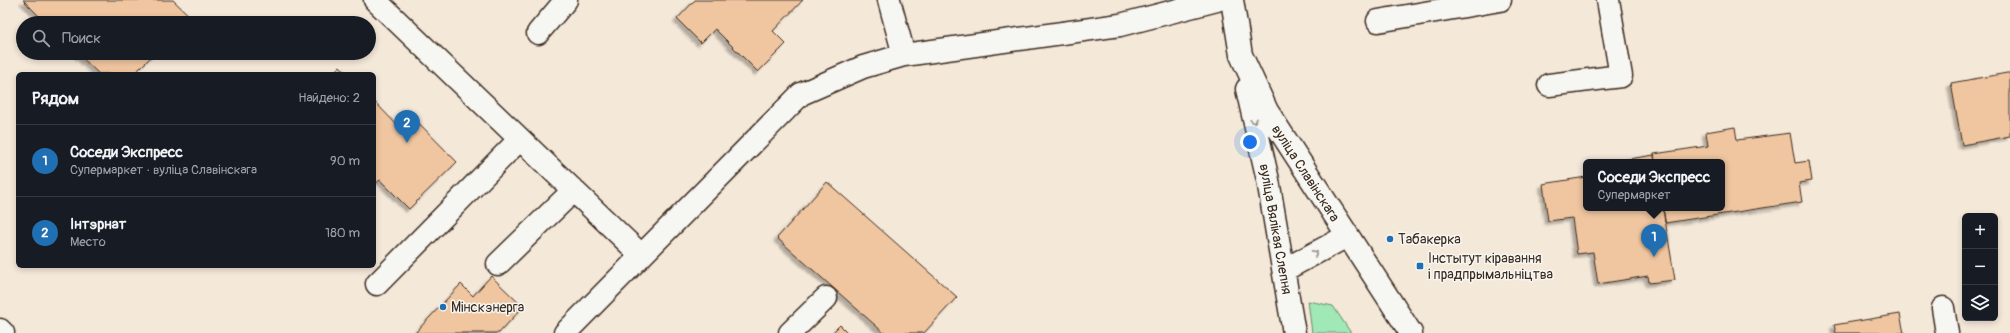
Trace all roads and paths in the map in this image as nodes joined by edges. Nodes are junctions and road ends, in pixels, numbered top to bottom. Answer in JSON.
{"nodes":[{"id":1,"x":375,"y":0,"type":"edge"},
{"id":2,"x":566,"y":0,"type":"edge"},
{"id":3,"x":889,"y":0,"type":"edge"},
{"id":4,"x":1217,"y":0,"type":"edge"},
{"id":5,"x":1232,"y":0,"type":"edge"},
{"id":6,"x":1500,"y":0,"type":"edge"},
{"id":7,"x":1608,"y":0,"type":"edge"},
{"id":8,"x":1378,"y":21,"type":"dead end"},
{"id":9,"x":538,"y":32,"type":"dead end"},
{"id":10,"x":904,"y":55,"type":"junction"},
{"id":11,"x":1241,"y":55,"type":"junction"},
{"id":12,"x":1549,"y":85,"type":"dead end"},
{"id":13,"x":520,"y":139,"type":"junction"},
{"id":14,"x":574,"y":190,"type":"junction"},
{"id":15,"x":1347,"y":236,"type":"junction"},
{"id":16,"x":641,"y":255,"type":"junction"},
{"id":17,"x":498,"y":264,"type":"dead end"},
{"id":18,"x":1284,"y":270,"type":"junction"},
{"id":19,"x":377,"y":284,"type":"dead end"},
{"id":20,"x":826,"y":298,"type":"dead end"},
{"id":21,"x":1943,"y":308,"type":"dead end"},
{"id":22,"x":0,"y":330,"type":"edge"},
{"id":23,"x":3,"y":333,"type":"edge"},
{"id":24,"x":565,"y":333,"type":"edge"},
{"id":25,"x":790,"y":333,"type":"edge"},
{"id":26,"x":1294,"y":333,"type":"edge"},
{"id":27,"x":1411,"y":333,"type":"edge"},
{"id":28,"x":1947,"y":333,"type":"edge"}],
"edges":[{"from":1,"to":13,"type":"street"},
{"from":2,"to":9,"type":"street"},
{"from":3,"to":10,"type":"street"},
{"from":4,"to":10,"type":"street"},
{"from":5,"to":11,"type":"street","name":"вуліца Славінскага"},
{"from":6,"to":8,"type":"street"},
{"from":7,"to":12,"type":"street"},
{"from":10,"to":16,"type":"street"},
{"from":11,"to":15,"type":"street","name":"вуліца Славінскага"},
{"from":11,"to":18,"type":"street","name":"вуліца Вялікая Слепня","one_way":true},
{"from":13,"to":14,"type":"street"},
{"from":13,"to":19,"type":"street"},
{"from":14,"to":16,"type":"street"},
{"from":14,"to":17,"type":"street"},
{"from":18,"to":15,"type":"street","one_way":true},
{"from":15,"to":27,"type":"street","name":"вуліца Славінскага"},
{"from":16,"to":24,"type":"street"},
{"from":18,"to":26,"type":"street","name":"вуліца Вялікая Слепня"},
{"from":20,"to":25,"type":"street"},
{"from":21,"to":28,"type":"street"},
{"from":22,"to":23,"type":"street"}]}
